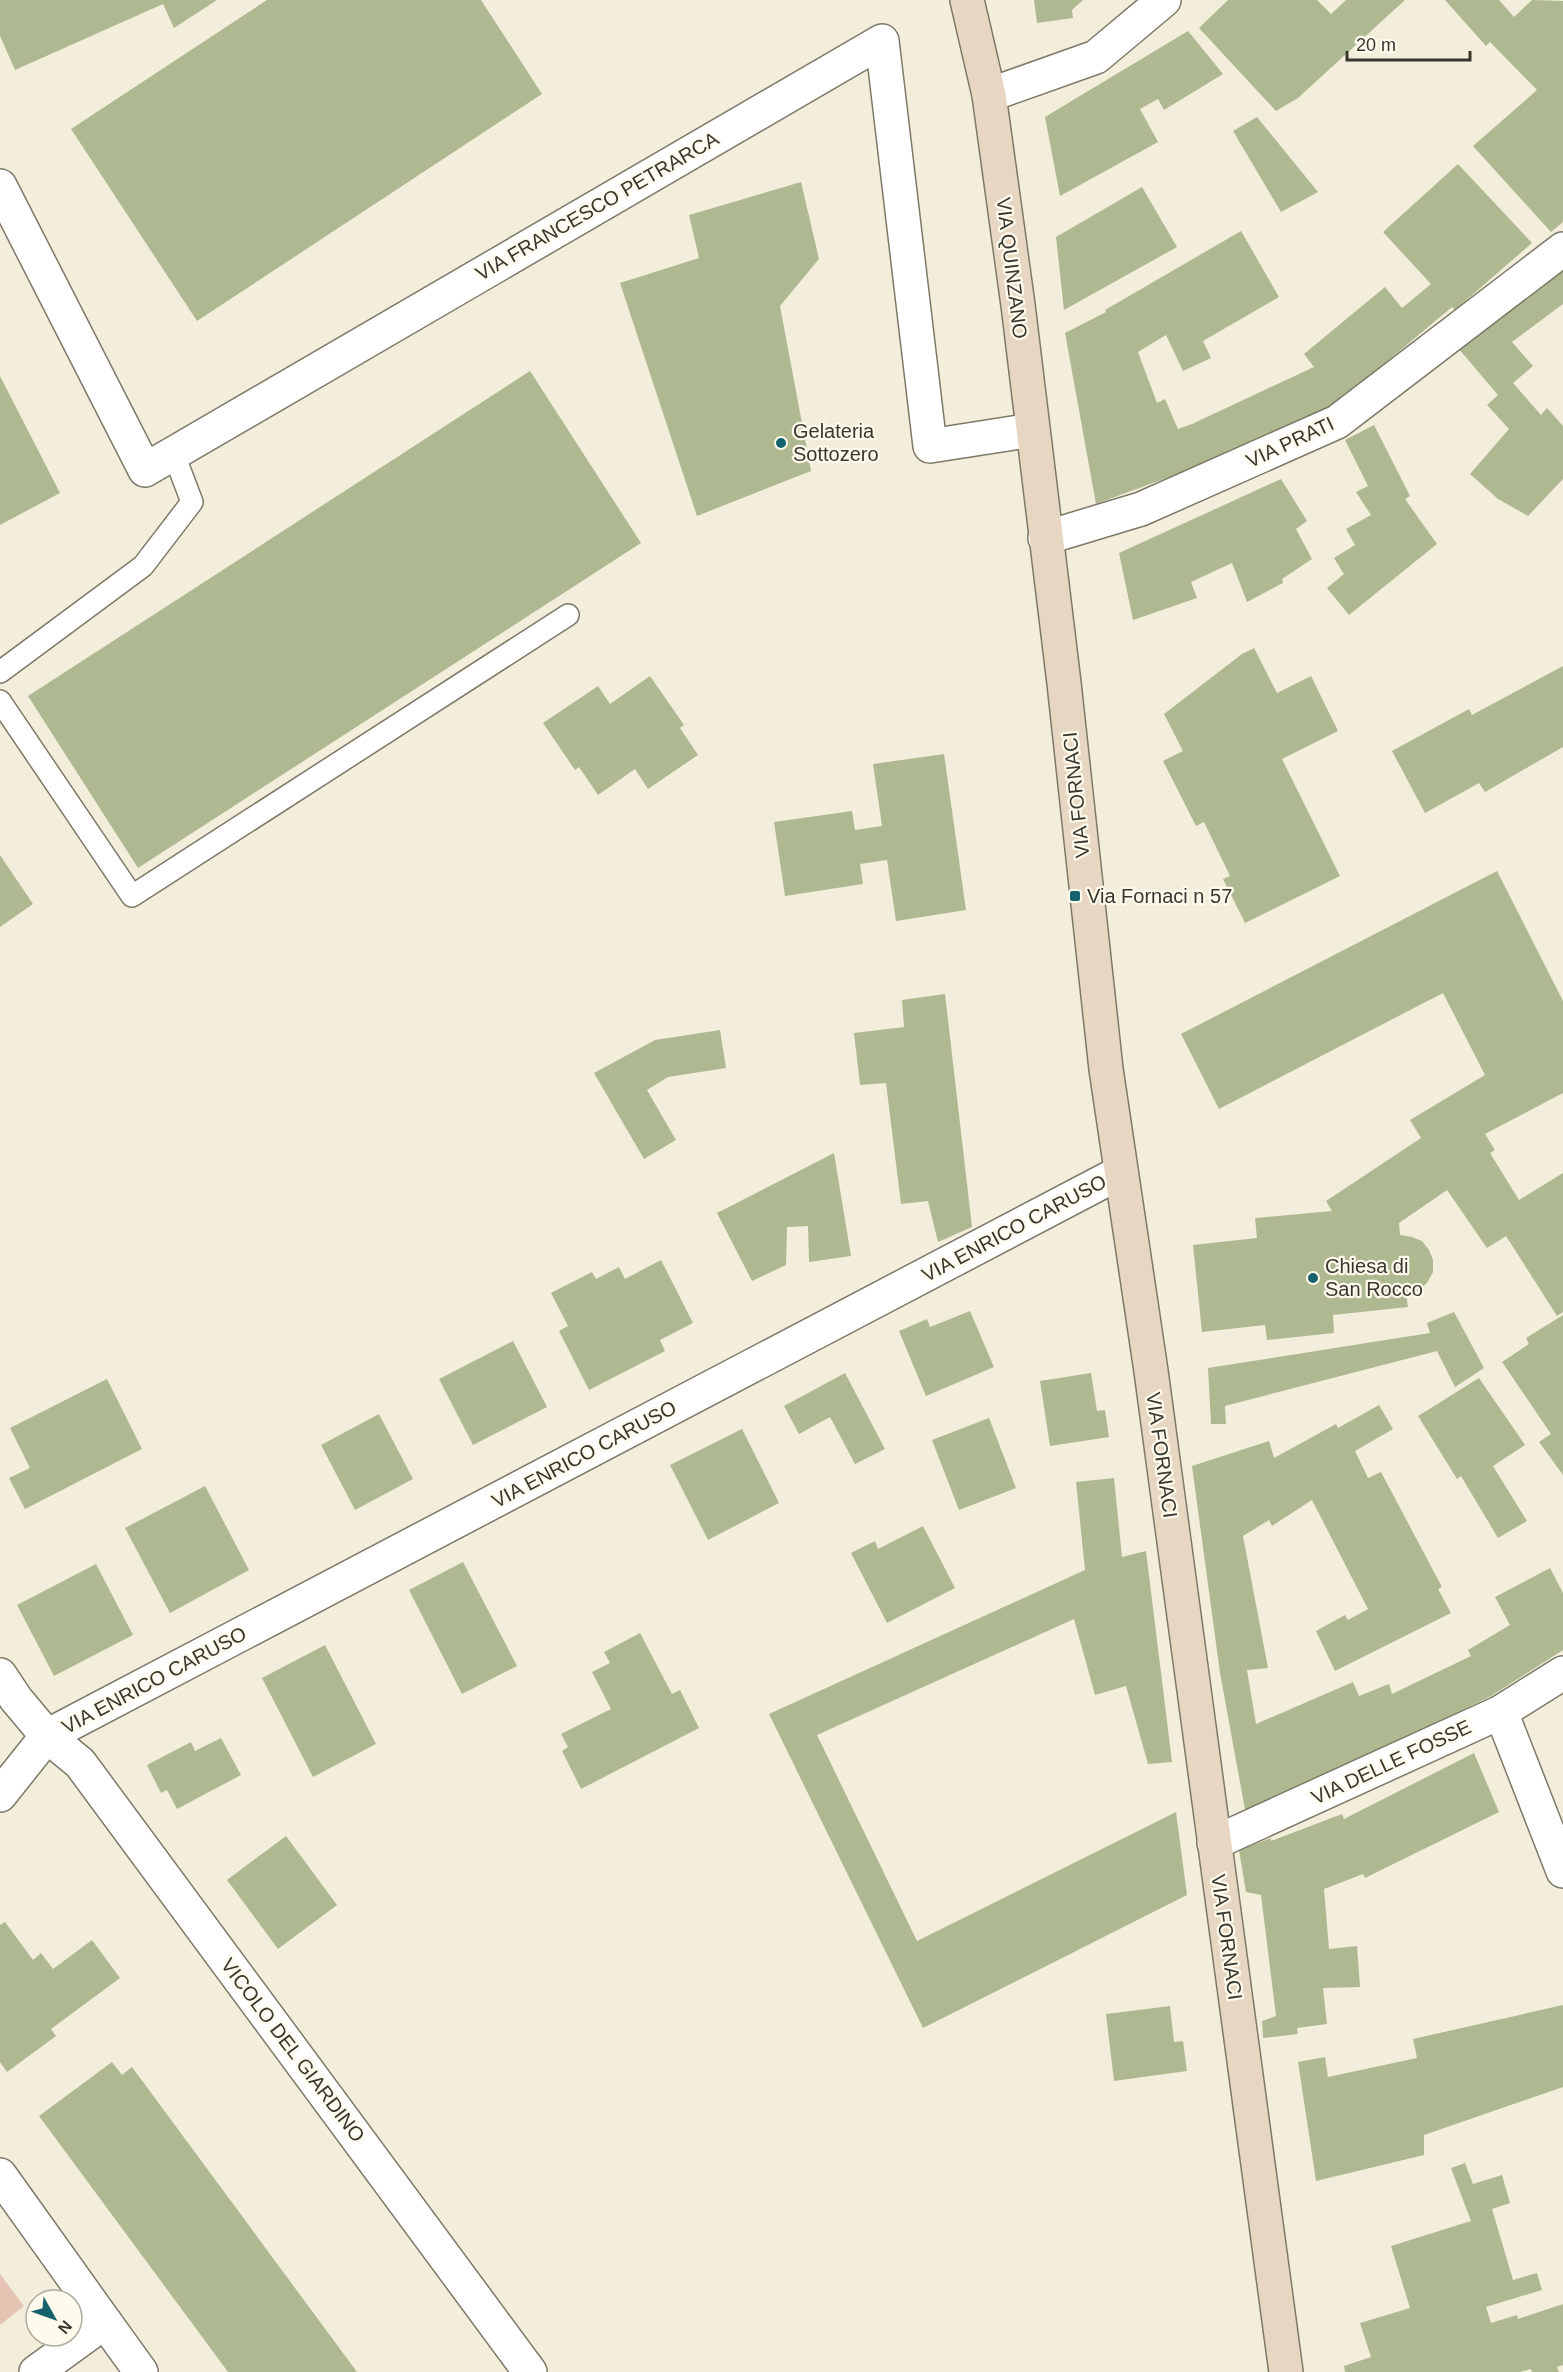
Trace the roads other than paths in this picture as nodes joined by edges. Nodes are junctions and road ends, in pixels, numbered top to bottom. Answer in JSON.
{"nodes":[{"id":1,"x":967,"y":0,"type":"edge"},
{"id":2,"x":1164,"y":0,"type":"edge"},
{"id":3,"x":989,"y":95,"type":"junction"},
{"id":4,"x":0,"y":186,"type":"edge"},
{"id":5,"x":1563,"y":249,"type":"edge"},
{"id":6,"x":1032,"y":430,"type":"junction"},
{"id":7,"x":173,"y":452,"type":"junction"},
{"id":8,"x":1045,"y":538,"type":"junction"},
{"id":9,"x":568,"y":615,"type":"dead end"},
{"id":10,"x":0,"y":672,"type":"edge"},
{"id":11,"x":0,"y":701,"type":"edge"},
{"id":12,"x":1121,"y":1172,"type":"junction"},
{"id":13,"x":1563,"y":1673,"type":"edge"},
{"id":14,"x":0,"y":1675,"type":"edge"},
{"id":15,"x":1501,"y":1712,"type":"junction"},
{"id":16,"x":47,"y":1736,"type":"junction"},
{"id":17,"x":0,"y":1795,"type":"edge"},
{"id":18,"x":1214,"y":1843,"type":"junction"},
{"id":19,"x":1563,"y":1871,"type":"edge"},
{"id":20,"x":0,"y":2175,"type":"edge"},
{"id":21,"x":105,"y":2322,"type":"junction"},
{"id":22,"x":36,"y":2372,"type":"edge"},
{"id":23,"x":141,"y":2372,"type":"edge"},
{"id":24,"x":530,"y":2372,"type":"edge"},
{"id":25,"x":1286,"y":2372,"type":"edge"}],
"edges":[{"from":1,"to":3,"type":"street","name":"VIA QUINZANO"},
{"from":2,"to":3,"type":"street"},
{"from":3,"to":6,"type":"street","name":"VIA QUINZANO"},
{"from":4,"to":7,"type":"street","name":"VIA FRANCESCO PETRARCA"},
{"from":5,"to":8,"type":"street","name":"VIA PRATI"},
{"from":6,"to":7,"type":"street","name":"VIA FRANCESCO PETRARCA"},
{"from":6,"to":8,"type":"street","name":"VIA QUINZANO"},
{"from":7,"to":10,"type":"lane"},
{"from":8,"to":12,"type":"street","name":"VIA FORNACI"},
{"from":9,"to":11,"type":"lane"},
{"from":12,"to":16,"type":"street","name":"VIA ENRICO CARUSO"},
{"from":12,"to":18,"type":"street","name":"VIA FORNACI"},
{"from":13,"to":15,"type":"street","name":"VIA DELLE FOSSE"},
{"from":14,"to":16,"type":"street","name":"VICOLO DEL GIARDINO"},
{"from":15,"to":18,"type":"street","name":"VIA DELLE FOSSE"},
{"from":15,"to":19,"type":"street"},
{"from":16,"to":17,"type":"street"},
{"from":16,"to":24,"type":"street","name":"VICOLO DEL GIARDINO"},
{"from":18,"to":25,"type":"street","name":"VIA FORNACI"},
{"from":20,"to":21,"type":"street"},
{"from":21,"to":22,"type":"street"},
{"from":21,"to":23,"type":"street"}]}
